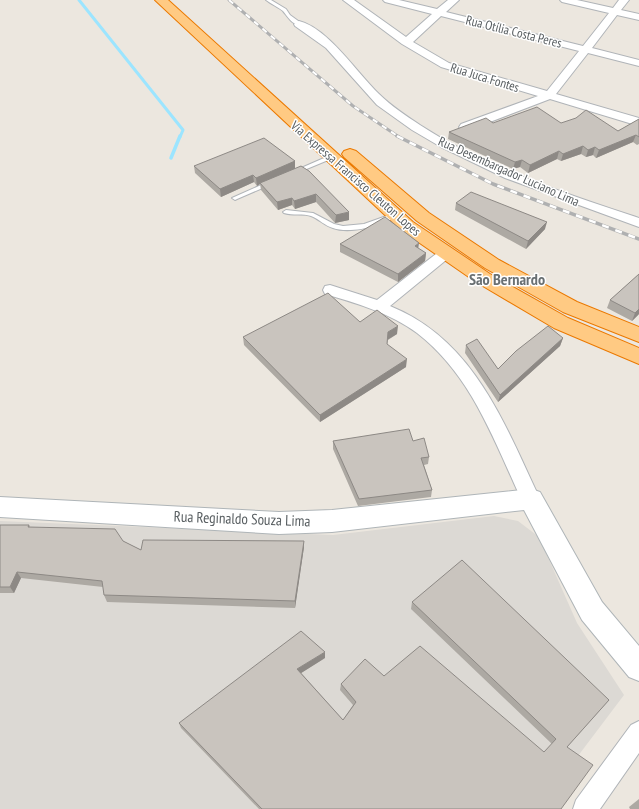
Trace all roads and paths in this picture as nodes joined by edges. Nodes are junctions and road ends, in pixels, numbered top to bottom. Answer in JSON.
{"nodes":[{"id":1,"x":161,"y":0,"type":"edge"},
{"id":2,"x":178,"y":0,"type":"edge"},
{"id":3,"x":268,"y":0,"type":"edge"},
{"id":4,"x":348,"y":0,"type":"edge"},
{"id":5,"x":388,"y":0,"type":"edge"},
{"id":6,"x":454,"y":0,"type":"edge"},
{"id":7,"x":565,"y":0,"type":"edge"},
{"id":8,"x":624,"y":0,"type":"edge"},
{"id":9,"x":441,"y":12,"type":"junction"},
{"id":10,"x":615,"y":12,"type":"junction"},
{"id":11,"x":639,"y":17,"type":"edge"},
{"id":12,"x":299,"y":24,"type":"joint"},
{"id":13,"x":406,"y":42,"type":"junction"},
{"id":14,"x":586,"y":49,"type":"junction"},
{"id":15,"x":639,"y":63,"type":"edge"},
{"id":16,"x":549,"y":96,"type":"junction"},
{"id":17,"x":639,"y":122,"type":"edge"},
{"id":18,"x":435,"y":138,"type":"junction"},
{"id":19,"x":331,"y":157,"type":"junction"},
{"id":20,"x":290,"y":174,"type":"edge"},
{"id":21,"x":276,"y":180,"type":"edge"},
{"id":22,"x":235,"y":198,"type":"dead end"},
{"id":23,"x":286,"y":212,"type":"dead end"},
{"id":24,"x":395,"y":215,"type":"junction"},
{"id":25,"x":639,"y":223,"type":"edge"},
{"id":26,"x":446,"y":253,"type":"junction"},
{"id":27,"x":330,"y":290,"type":"dead end"},
{"id":28,"x":380,"y":306,"type":"junction"},
{"id":29,"x":639,"y":335,"type":"edge"},
{"id":30,"x":639,"y":356,"type":"edge"},
{"id":31,"x":531,"y":499,"type":"junction"},
{"id":32,"x":0,"y":507,"type":"edge"},
{"id":33,"x":639,"y":666,"type":"edge"},
{"id":34,"x":639,"y":734,"type":"edge"},
{"id":35,"x":585,"y":809,"type":"edge"}],
"edges":[{"from":1,"to":19,"type":"highway","name":"Via Expressa Francisco Cleuton Lopes"},
{"from":2,"to":29,"type":"highway","name":"Via Expressa Francisco Cleuton Lopes"},
{"from":3,"to":12,"type":"lane"},
{"from":4,"to":13,"type":"street","name":"Rua Juca Fontes"},
{"from":5,"to":9,"type":"street","name":"Rua Otília Costa Peres"},
{"from":6,"to":9,"type":"street"},
{"from":7,"to":10,"type":"street"},
{"from":8,"to":10,"type":"street"},
{"from":9,"to":13,"type":"street"},
{"from":9,"to":14,"type":"street","name":"Rua Otília Costa Peres"},
{"from":10,"to":11,"type":"street"},
{"from":10,"to":14,"type":"street"},
{"from":12,"to":18,"type":"street","name":"Rua Desembargador Luciano Lima"},
{"from":13,"to":16,"type":"street","name":"Rua Juca Fontes"},
{"from":14,"to":15,"type":"street","name":"Rua Otília Costa Peres"},
{"from":14,"to":16,"type":"street"},
{"from":16,"to":17,"type":"street","name":"Rua Juca Fontes"},
{"from":16,"to":18,"type":"street"},
{"from":18,"to":25,"type":"street","name":"Rua Desembargador Luciano Lima"},
{"from":19,"to":20,"type":"lane"},
{"from":19,"to":24,"type":"highway","name":"Via Expressa Francisco Cleuton Lopes"},
{"from":21,"to":22,"type":"lane"},
{"from":23,"to":24,"type":"lane"},
{"from":24,"to":26,"type":"highway","name":"Via Expressa Francisco Cleuton Lopes"},
{"from":26,"to":28,"type":"street"},
{"from":26,"to":30,"type":"highway","name":"Via Expressa Francisco Cleuton Lopes"},
{"from":27,"to":28,"type":"street"},
{"from":28,"to":31,"type":"street"},
{"from":31,"to":32,"type":"street","name":"Rua Reginaldo Souza Lima"},
{"from":31,"to":33,"type":"street"},
{"from":34,"to":35,"type":"street"}]}
